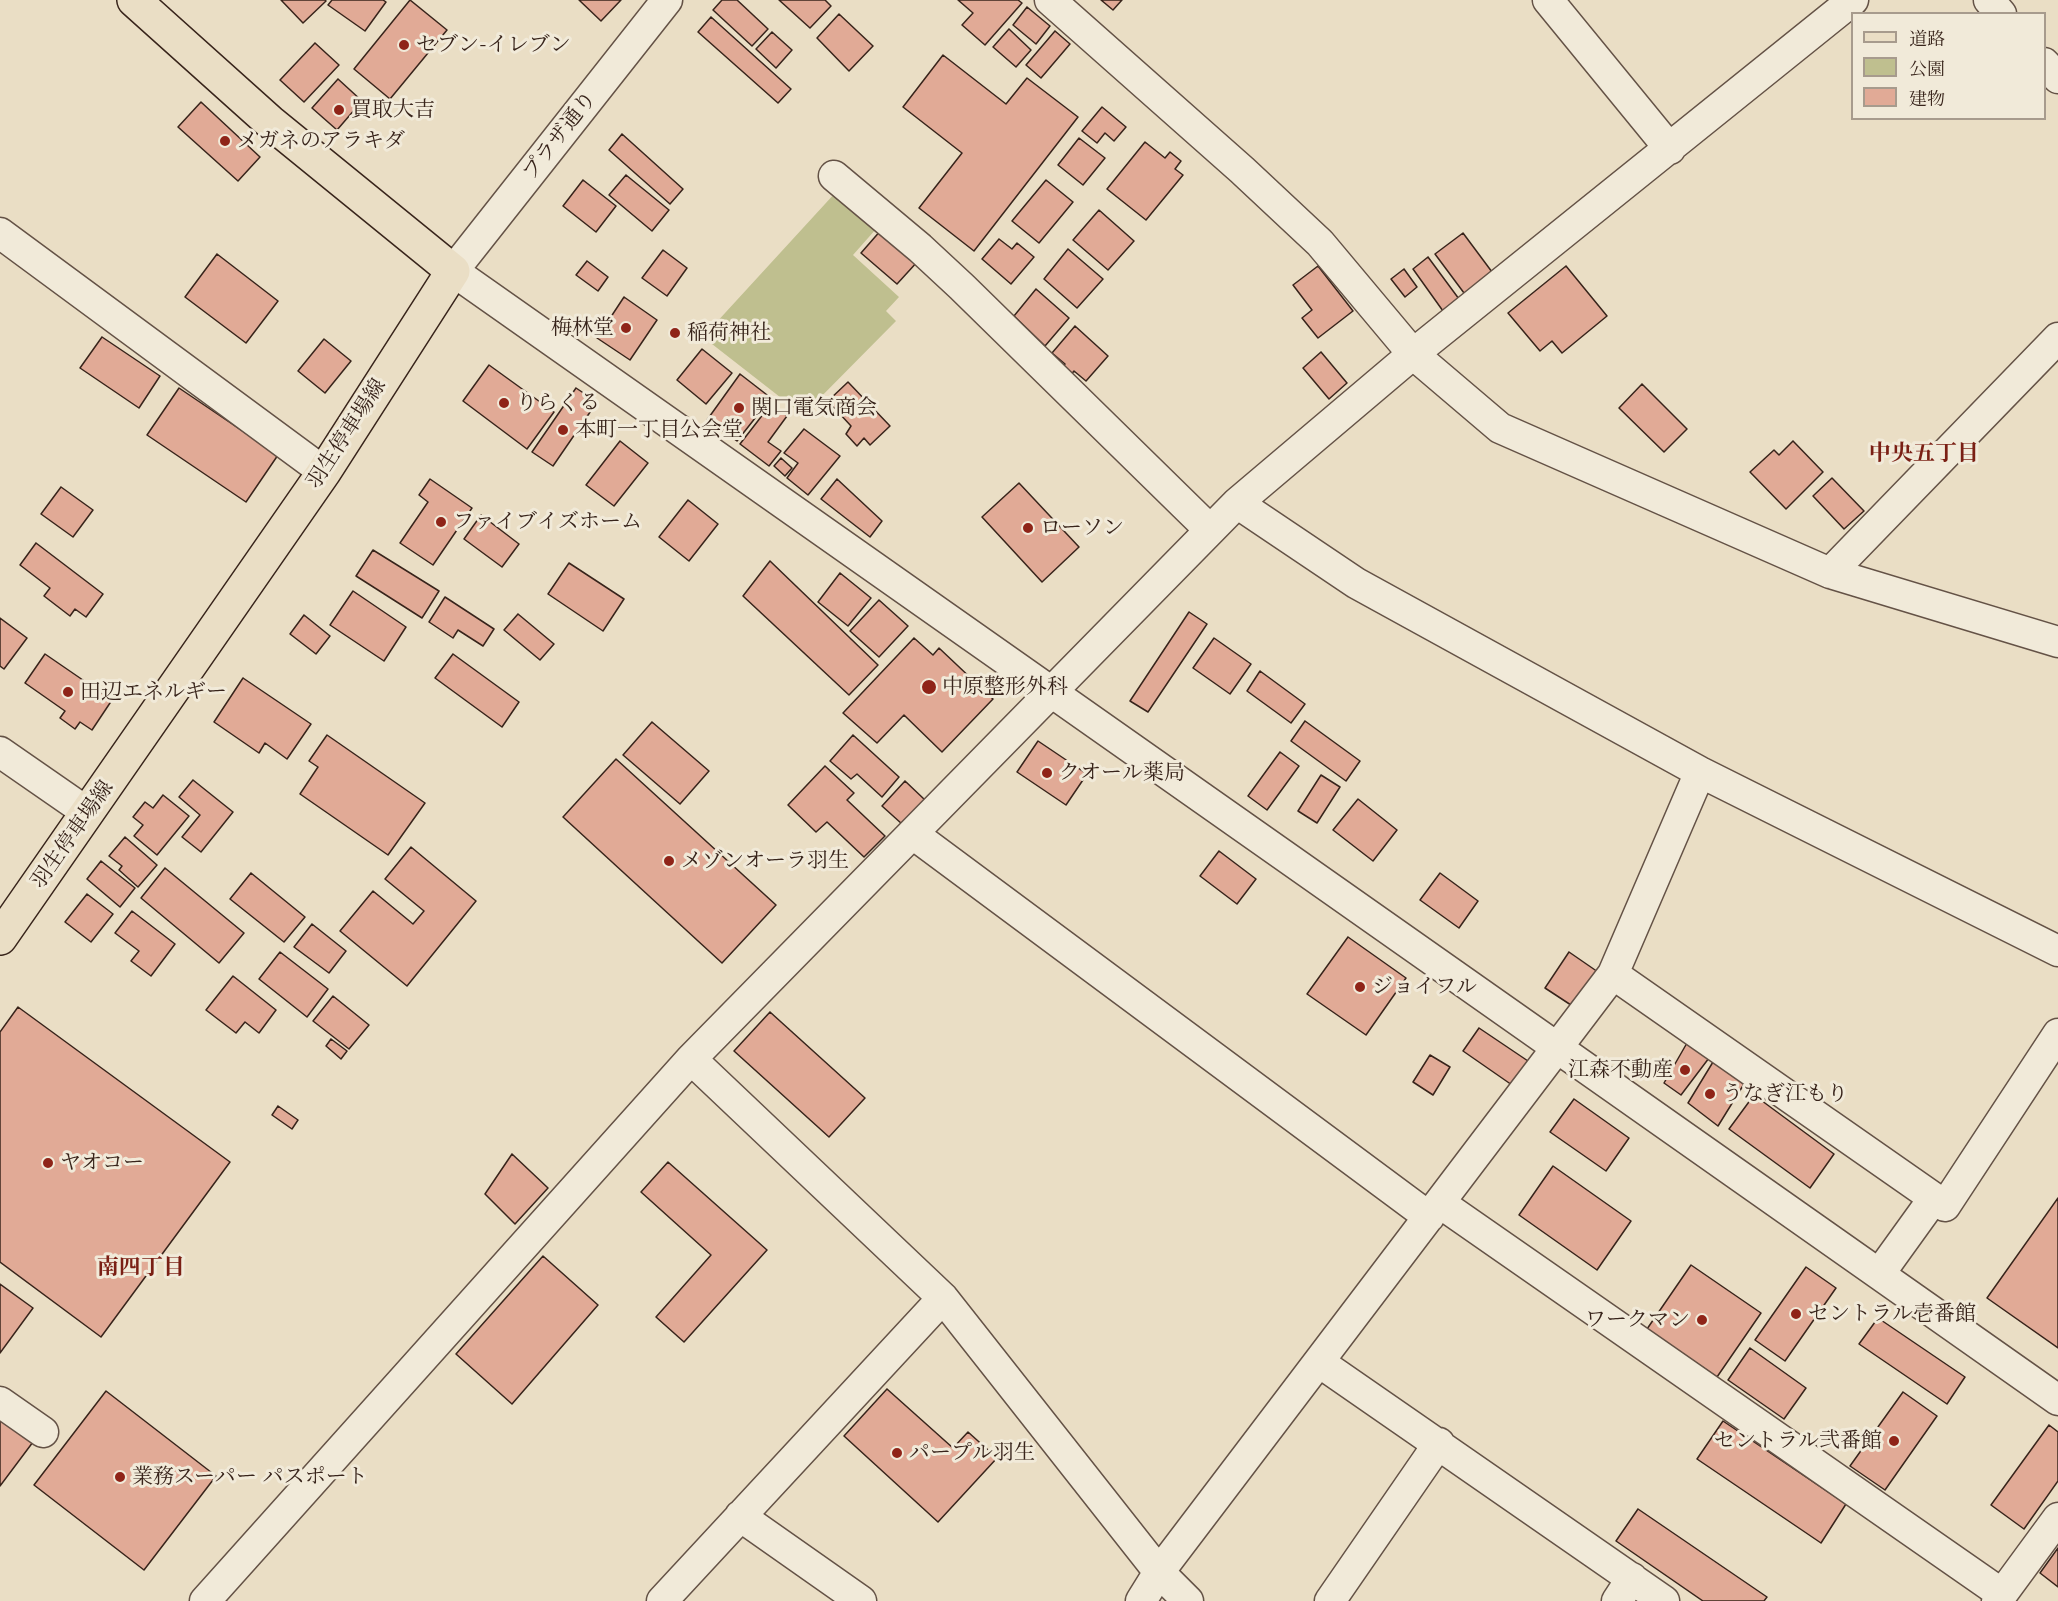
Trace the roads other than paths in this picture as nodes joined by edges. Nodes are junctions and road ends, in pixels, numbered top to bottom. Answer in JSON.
{"nodes":[{"id":1,"x":134,"y":0,"type":"edge"},
{"id":2,"x":667,"y":0,"type":"edge"},
{"id":3,"x":1050,"y":0,"type":"edge"},
{"id":4,"x":1548,"y":0,"type":"edge"},
{"id":5,"x":1853,"y":0,"type":"edge"},
{"id":6,"x":1989,"y":0,"type":"edge"},
{"id":7,"x":1999,"y":12,"type":"edge"},
{"id":8,"x":2046,"y":65,"type":"edge"},
{"id":9,"x":2058,"y":78,"type":"edge"},
{"id":10,"x":1670,"y":148,"type":"junction"},
{"id":11,"x":834,"y":176,"type":"dead end"},
{"id":12,"x":0,"y":233,"type":"edge"},
{"id":13,"x":453,"y":271,"type":"junction"},
{"id":14,"x":2058,"y":338,"type":"edge"},
{"id":15,"x":1413,"y":354,"type":"junction"},
{"id":16,"x":324,"y":472,"type":"junction"},
{"id":17,"x":1236,"y":503,"type":"junction"},
{"id":18,"x":1210,"y":530,"type":"junction"},
{"id":19,"x":1830,"y":573,"type":"junction"},
{"id":20,"x":2058,"y":642,"type":"edge"},
{"id":21,"x":1050,"y":692,"type":"junction"},
{"id":22,"x":0,"y":752,"type":"edge"},
{"id":23,"x":1700,"y":772,"type":"junction"},
{"id":24,"x":88,"y":813,"type":"junction"},
{"id":25,"x":914,"y":834,"type":"junction"},
{"id":26,"x":5,"y":919,"type":"edge"},
{"id":27,"x":2058,"y":951,"type":"edge"},
{"id":28,"x":1613,"y":974,"type":"junction"},
{"id":29,"x":2058,"y":1034,"type":"edge"},
{"id":30,"x":1558,"y":1048,"type":"junction"},
{"id":31,"x":691,"y":1059,"type":"junction"},
{"id":32,"x":1934,"y":1198,"type":"junction"},
{"id":33,"x":1435,"y":1210,"type":"junction"},
{"id":34,"x":1880,"y":1273,"type":"junction"},
{"id":35,"x":942,"y":1298,"type":"junction"},
{"id":36,"x":1319,"y":1362,"type":"junction"},
{"id":37,"x":2058,"y":1400,"type":"edge"},
{"id":38,"x":0,"y":1402,"type":"edge"},
{"id":39,"x":43,"y":1432,"type":"dead end"},
{"id":40,"x":1439,"y":1443,"type":"junction"},
{"id":41,"x":740,"y":1516,"type":"junction"},
{"id":42,"x":2058,"y":1518,"type":"edge"},
{"id":43,"x":1159,"y":1572,"type":"junction"},
{"id":44,"x":1625,"y":1590,"type":"edge"},
{"id":45,"x":2000,"y":1598,"type":"edge"},
{"id":46,"x":206,"y":1601,"type":"edge"},
{"id":47,"x":662,"y":1601,"type":"edge"},
{"id":48,"x":861,"y":1601,"type":"edge"},
{"id":49,"x":1142,"y":1601,"type":"edge"},
{"id":50,"x":1188,"y":1601,"type":"edge"},
{"id":51,"x":1330,"y":1601,"type":"edge"},
{"id":52,"x":1664,"y":1601,"type":"edge"}],
"edges":[{"from":1,"to":13,"type":"main road"},
{"from":2,"to":13,"type":"street","name":"プラザ通り"},
{"from":3,"to":15,"type":"street"},
{"from":4,"to":10,"type":"street"},
{"from":5,"to":10,"type":"street"},
{"from":6,"to":7,"type":"street"},
{"from":8,"to":9,"type":"street"},
{"from":10,"to":15,"type":"street"},
{"from":11,"to":18,"type":"street"},
{"from":12,"to":16,"type":"street"},
{"from":13,"to":16,"type":"main road","name":"羽生停車場線"},
{"from":13,"to":21,"type":"street"},
{"from":14,"to":19,"type":"street"},
{"from":15,"to":17,"type":"street"},
{"from":15,"to":19,"type":"street"},
{"from":16,"to":24,"type":"main road","name":"羽生停車場線"},
{"from":17,"to":18,"type":"street"},
{"from":17,"to":23,"type":"street"},
{"from":18,"to":21,"type":"street"},
{"from":19,"to":20,"type":"street"},
{"from":21,"to":25,"type":"street"},
{"from":21,"to":30,"type":"street"},
{"from":22,"to":24,"type":"street"},
{"from":23,"to":27,"type":"street"},
{"from":23,"to":28,"type":"street"},
{"from":24,"to":26,"type":"main road","name":"羽生停車場線"},
{"from":25,"to":31,"type":"street"},
{"from":25,"to":33,"type":"street"},
{"from":28,"to":30,"type":"street"},
{"from":28,"to":32,"type":"street"},
{"from":29,"to":32,"type":"street"},
{"from":30,"to":33,"type":"street"},
{"from":30,"to":34,"type":"street"},
{"from":31,"to":35,"type":"street"},
{"from":31,"to":46,"type":"street"},
{"from":32,"to":34,"type":"street"},
{"from":33,"to":36,"type":"street"},
{"from":33,"to":45,"type":"street"},
{"from":34,"to":37,"type":"street"},
{"from":35,"to":41,"type":"street"},
{"from":35,"to":43,"type":"street"},
{"from":36,"to":40,"type":"street"},
{"from":36,"to":43,"type":"street"},
{"from":38,"to":39,"type":"street"},
{"from":40,"to":44,"type":"street"},
{"from":40,"to":51,"type":"street"},
{"from":41,"to":47,"type":"street"},
{"from":41,"to":48,"type":"street"},
{"from":42,"to":45,"type":"street"},
{"from":43,"to":49,"type":"street"},
{"from":43,"to":50,"type":"street"},
{"from":44,"to":52,"type":"street"}]}
